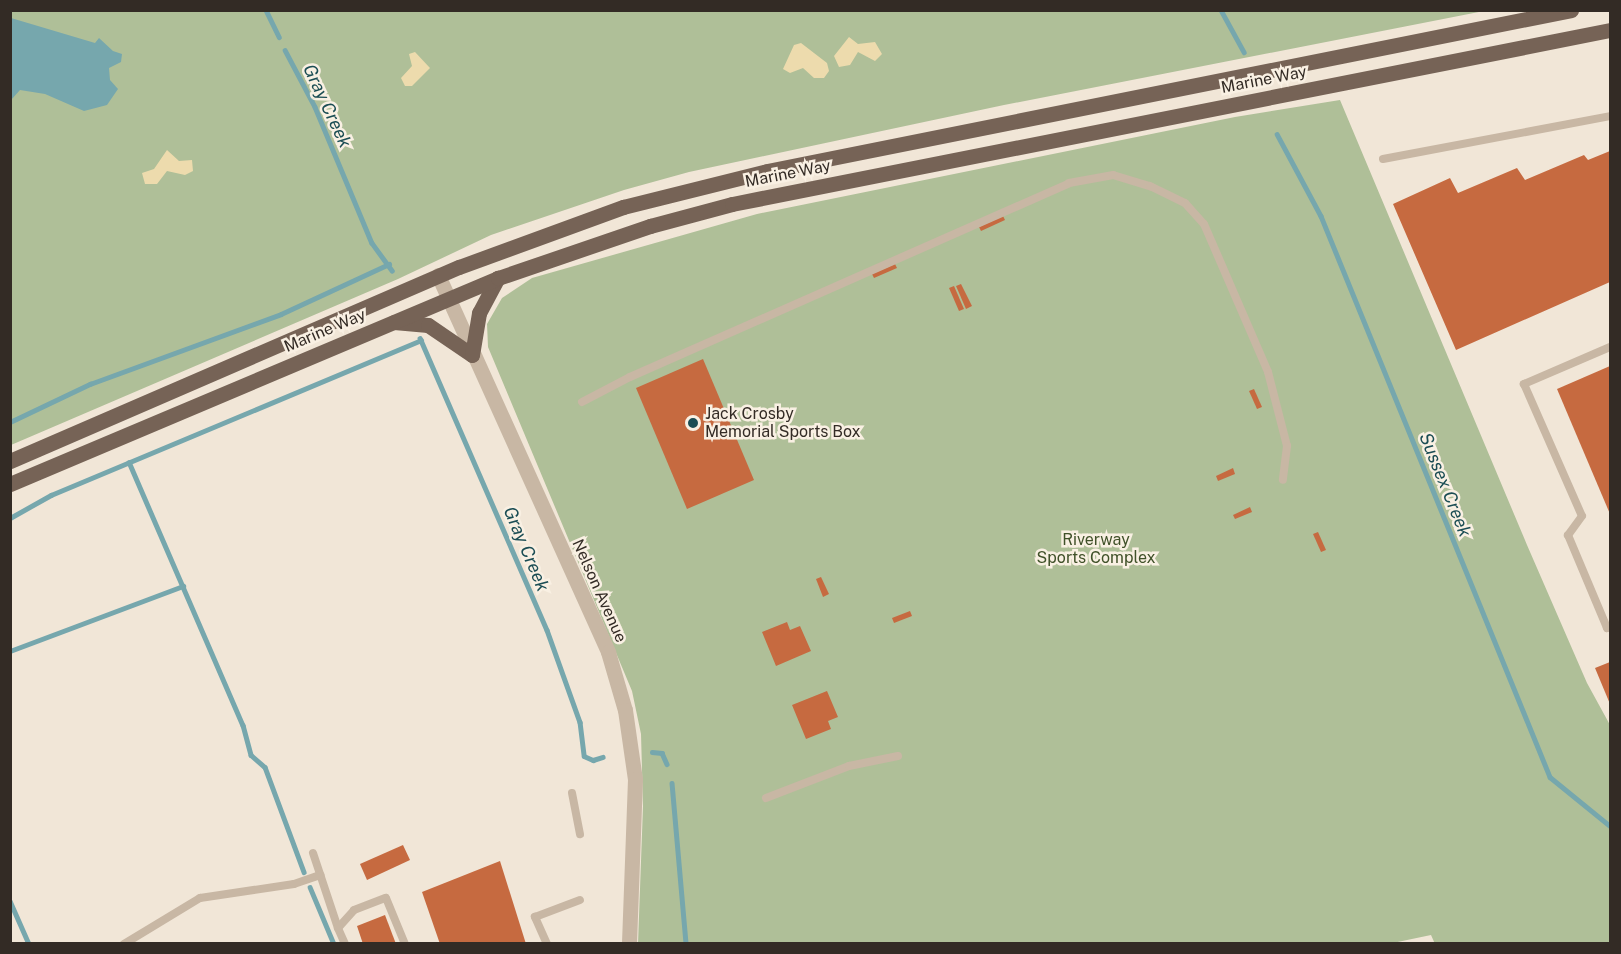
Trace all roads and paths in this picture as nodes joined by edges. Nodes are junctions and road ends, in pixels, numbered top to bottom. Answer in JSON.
{"nodes":[{"id":1,"x":1571,"y":10,"type":"edge"},
{"id":2,"x":1611,"y":30,"type":"edge"},
{"id":3,"x":1611,"y":116,"type":"edge"},
{"id":4,"x":1383,"y":159,"type":"dead end"},
{"id":5,"x":438,"y":275,"type":"junction"},
{"id":6,"x":498,"y":278,"type":"junction"},
{"id":7,"x":448,"y":298,"type":"junction"},
{"id":8,"x":392,"y":322,"type":"junction"},
{"id":9,"x":1611,"y":347,"type":"edge"},
{"id":10,"x":472,"y":355,"type":"junction"},
{"id":11,"x":582,"y":402,"type":"dead end"},
{"id":12,"x":10,"y":461,"type":"edge"},
{"id":13,"x":1283,"y":480,"type":"dead end"},
{"id":14,"x":10,"y":484,"type":"edge"},
{"id":15,"x":1611,"y":626,"type":"edge"},
{"id":16,"x":898,"y":756,"type":"dead end"},
{"id":17,"x":572,"y":793,"type":"dead end"},
{"id":18,"x":766,"y":798,"type":"dead end"},
{"id":19,"x":580,"y":834,"type":"dead end"},
{"id":20,"x":313,"y":853,"type":"dead end"},
{"id":21,"x":320,"y":875,"type":"junction"},
{"id":22,"x":580,"y":900,"type":"dead end"},
{"id":23,"x":338,"y":928,"type":"junction"},
{"id":24,"x":124,"y":944,"type":"edge"},
{"id":25,"x":345,"y":944,"type":"edge"},
{"id":26,"x":405,"y":944,"type":"edge"},
{"id":27,"x":548,"y":944,"type":"edge"},
{"id":28,"x":629,"y":944,"type":"edge"}],
"edges":[{"from":1,"to":5,"type":"main road","name":"Marine Way"},
{"from":2,"to":6,"type":"main road","name":"Marine Way"},
{"from":3,"to":4,"type":"lane"},
{"from":5,"to":7,"type":"street","name":"Nelson Avenue"},
{"from":5,"to":12,"type":"main road","name":"Marine Way"},
{"from":6,"to":7,"type":"main road","name":"Marine Way"},
{"from":6,"to":10,"type":"main road"},
{"from":7,"to":8,"type":"main road","name":"Marine Way"},
{"from":7,"to":10,"type":"street","name":"Nelson Avenue"},
{"from":8,"to":10,"type":"main road"},
{"from":8,"to":14,"type":"main road","name":"Marine Way"},
{"from":9,"to":15,"type":"lane"},
{"from":10,"to":28,"type":"street","name":"Nelson Avenue"},
{"from":11,"to":13,"type":"lane"},
{"from":16,"to":18,"type":"lane"},
{"from":17,"to":19,"type":"lane"},
{"from":20,"to":21,"type":"lane"},
{"from":21,"to":23,"type":"lane"},
{"from":21,"to":24,"type":"lane"},
{"from":22,"to":27,"type":"lane"},
{"from":23,"to":25,"type":"lane"},
{"from":23,"to":26,"type":"lane"}]}
